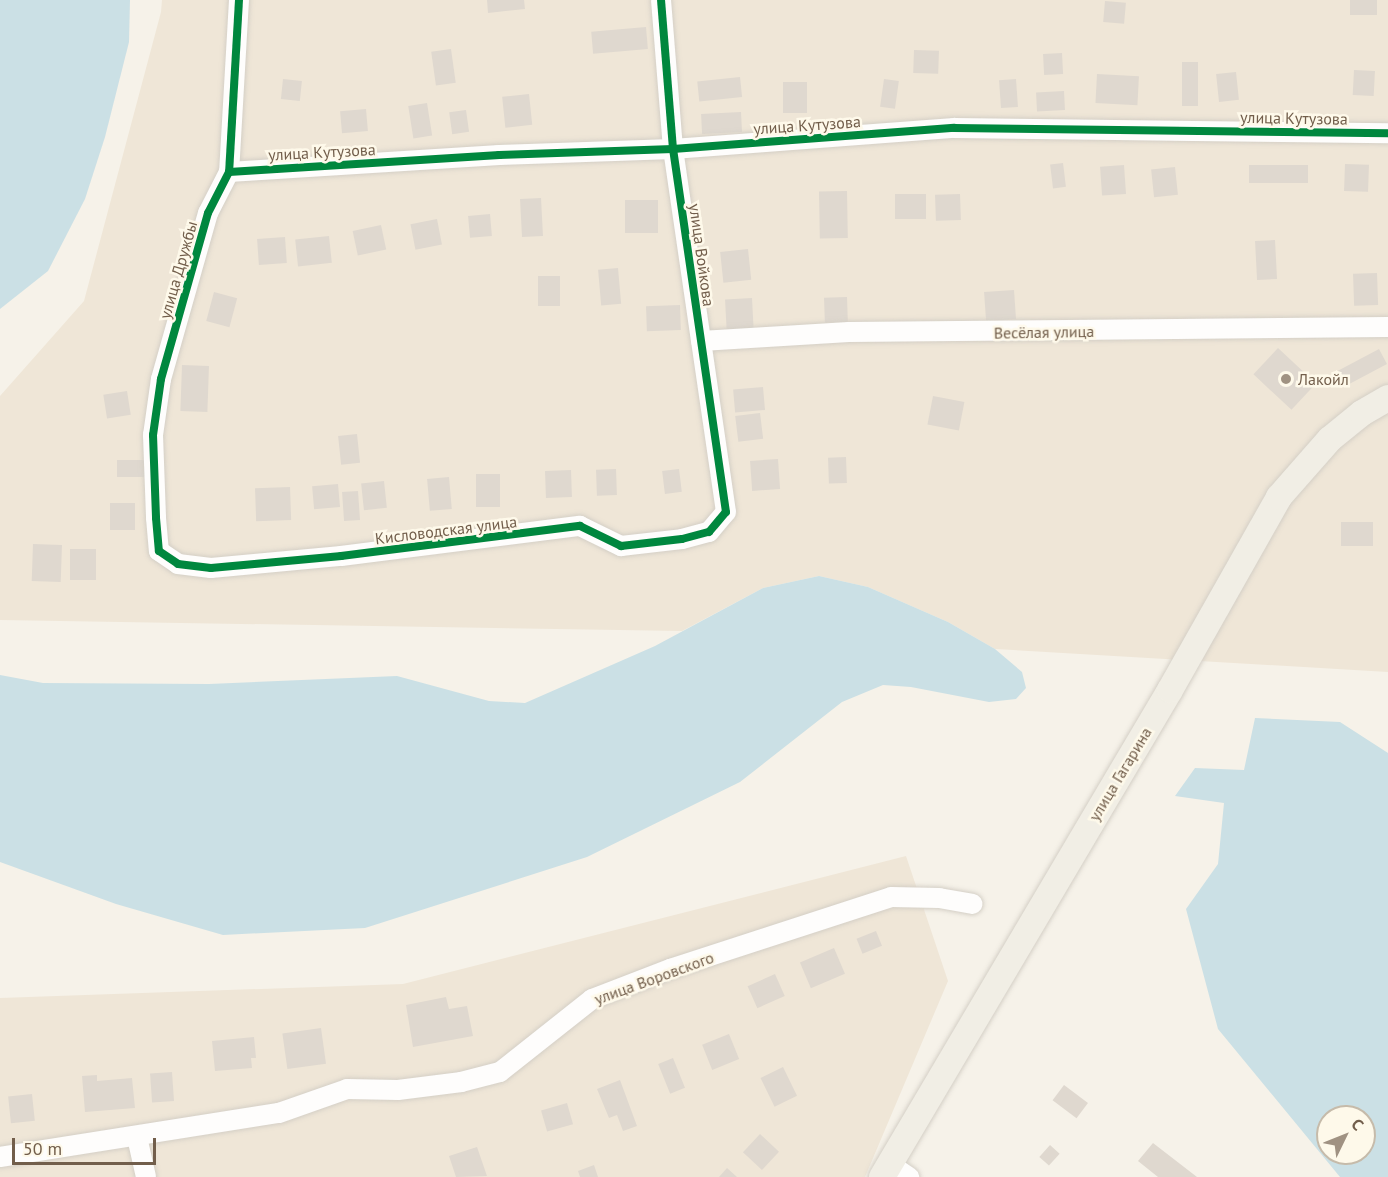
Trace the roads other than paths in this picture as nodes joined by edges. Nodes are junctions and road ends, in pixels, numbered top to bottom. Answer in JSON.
{"nodes":[{"id":1,"x":239,"y":0,"type":"edge"},
{"id":2,"x":660,"y":0,"type":"edge"},
{"id":3,"x":1388,"y":133,"type":"edge"},
{"id":4,"x":673,"y":148,"type":"junction"},
{"id":5,"x":229,"y":172,"type":"junction"},
{"id":6,"x":1388,"y":327,"type":"edge"},
{"id":7,"x":701,"y":341,"type":"junction"},
{"id":8,"x":1388,"y":398,"type":"edge"},
{"id":9,"x":726,"y":512,"type":"joint"},
{"id":10,"x":159,"y":551,"type":"joint"},
{"id":11,"x":972,"y":904,"type":"dead end"},
{"id":12,"x":137,"y":1137,"type":"junction"},
{"id":13,"x":0,"y":1157,"type":"edge"},
{"id":14,"x":894,"y":1173,"type":"edge"},
{"id":15,"x":146,"y":1177,"type":"edge"}],
"edges":[{"from":1,"to":5,"type":"street","name":"улица Дружбы"},
{"from":2,"to":4,"type":"street","name":"улица Войкова"},
{"from":3,"to":4,"type":"street","name":"улица Кутузова"},
{"from":4,"to":5,"type":"street","name":"улица Кутузова"},
{"from":4,"to":7,"type":"street","name":"улица Войкова"},
{"from":5,"to":10,"type":"street","name":"улица Дружбы"},
{"from":6,"to":7,"type":"street","name":"Весёлая улица"},
{"from":7,"to":9,"type":"street","name":"улица Войкова"},
{"from":8,"to":14,"type":"main road","name":"улица Гагарина"},
{"from":9,"to":10,"type":"street","name":"Кисловодская улица"},
{"from":11,"to":12,"type":"street","name":"улица Воровского"},
{"from":12,"to":13,"type":"street","name":"улица Воровского"},
{"from":12,"to":15,"type":"street"}]}
